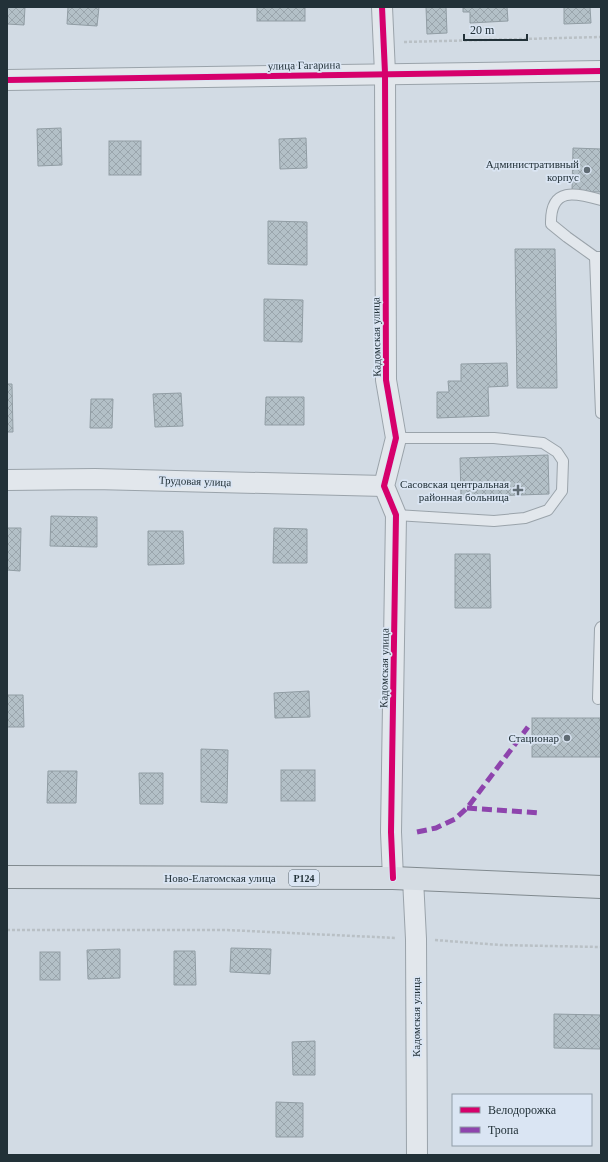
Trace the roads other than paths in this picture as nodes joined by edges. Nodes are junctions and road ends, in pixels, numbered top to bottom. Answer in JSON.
{"nodes":[{"id":1,"x":382,"y":7,"type":"edge"},
{"id":2,"x":601,"y":71,"type":"edge"},
{"id":3,"x":385,"y":73,"type":"junction"},
{"id":4,"x":7,"y":80,"type":"edge"},
{"id":5,"x":601,"y":200,"type":"edge"},
{"id":6,"x":598,"y":257,"type":"edge"},
{"id":7,"x":601,"y":413,"type":"edge"},
{"id":8,"x":396,"y":438,"type":"junction"},
{"id":9,"x":7,"y":480,"type":"edge"},
{"id":10,"x":384,"y":486,"type":"junction"},
{"id":11,"x":396,"y":515,"type":"junction"},
{"id":12,"x":601,"y":628,"type":"edge"},
{"id":13,"x":598,"y":699,"type":"dead end"},
{"id":14,"x":7,"y":877,"type":"edge"},
{"id":15,"x":403,"y":879,"type":"junction"},
{"id":16,"x":601,"y":887,"type":"edge"},
{"id":17,"x":417,"y":1155,"type":"edge"}],
"edges":[{"from":1,"to":3,"type":"street","name":"Кадомская улица"},
{"from":2,"to":3,"type":"street","name":"улица Гагарина"},
{"from":3,"to":4,"type":"street","name":"улица Гагарина"},
{"from":3,"to":8,"type":"street","name":"Кадомская улица"},
{"from":5,"to":6,"type":"lane"},
{"from":6,"to":7,"type":"lane"},
{"from":8,"to":10,"type":"street","name":"Кадомская улица"},
{"from":8,"to":11,"type":"lane"},
{"from":9,"to":10,"type":"street","name":"Трудовая улица"},
{"from":10,"to":11,"type":"street","name":"Кадомская улица"},
{"from":11,"to":15,"type":"street","name":"Кадомская улица"},
{"from":12,"to":13,"type":"lane"},
{"from":14,"to":15,"type":"main road","name":"Ново-Елатомская улица","number":"Р124"},
{"from":15,"to":16,"type":"main road","name":"Ново-Елатомская улица","number":"Р124"},
{"from":15,"to":17,"type":"street","name":"Кадомская улица"}]}
